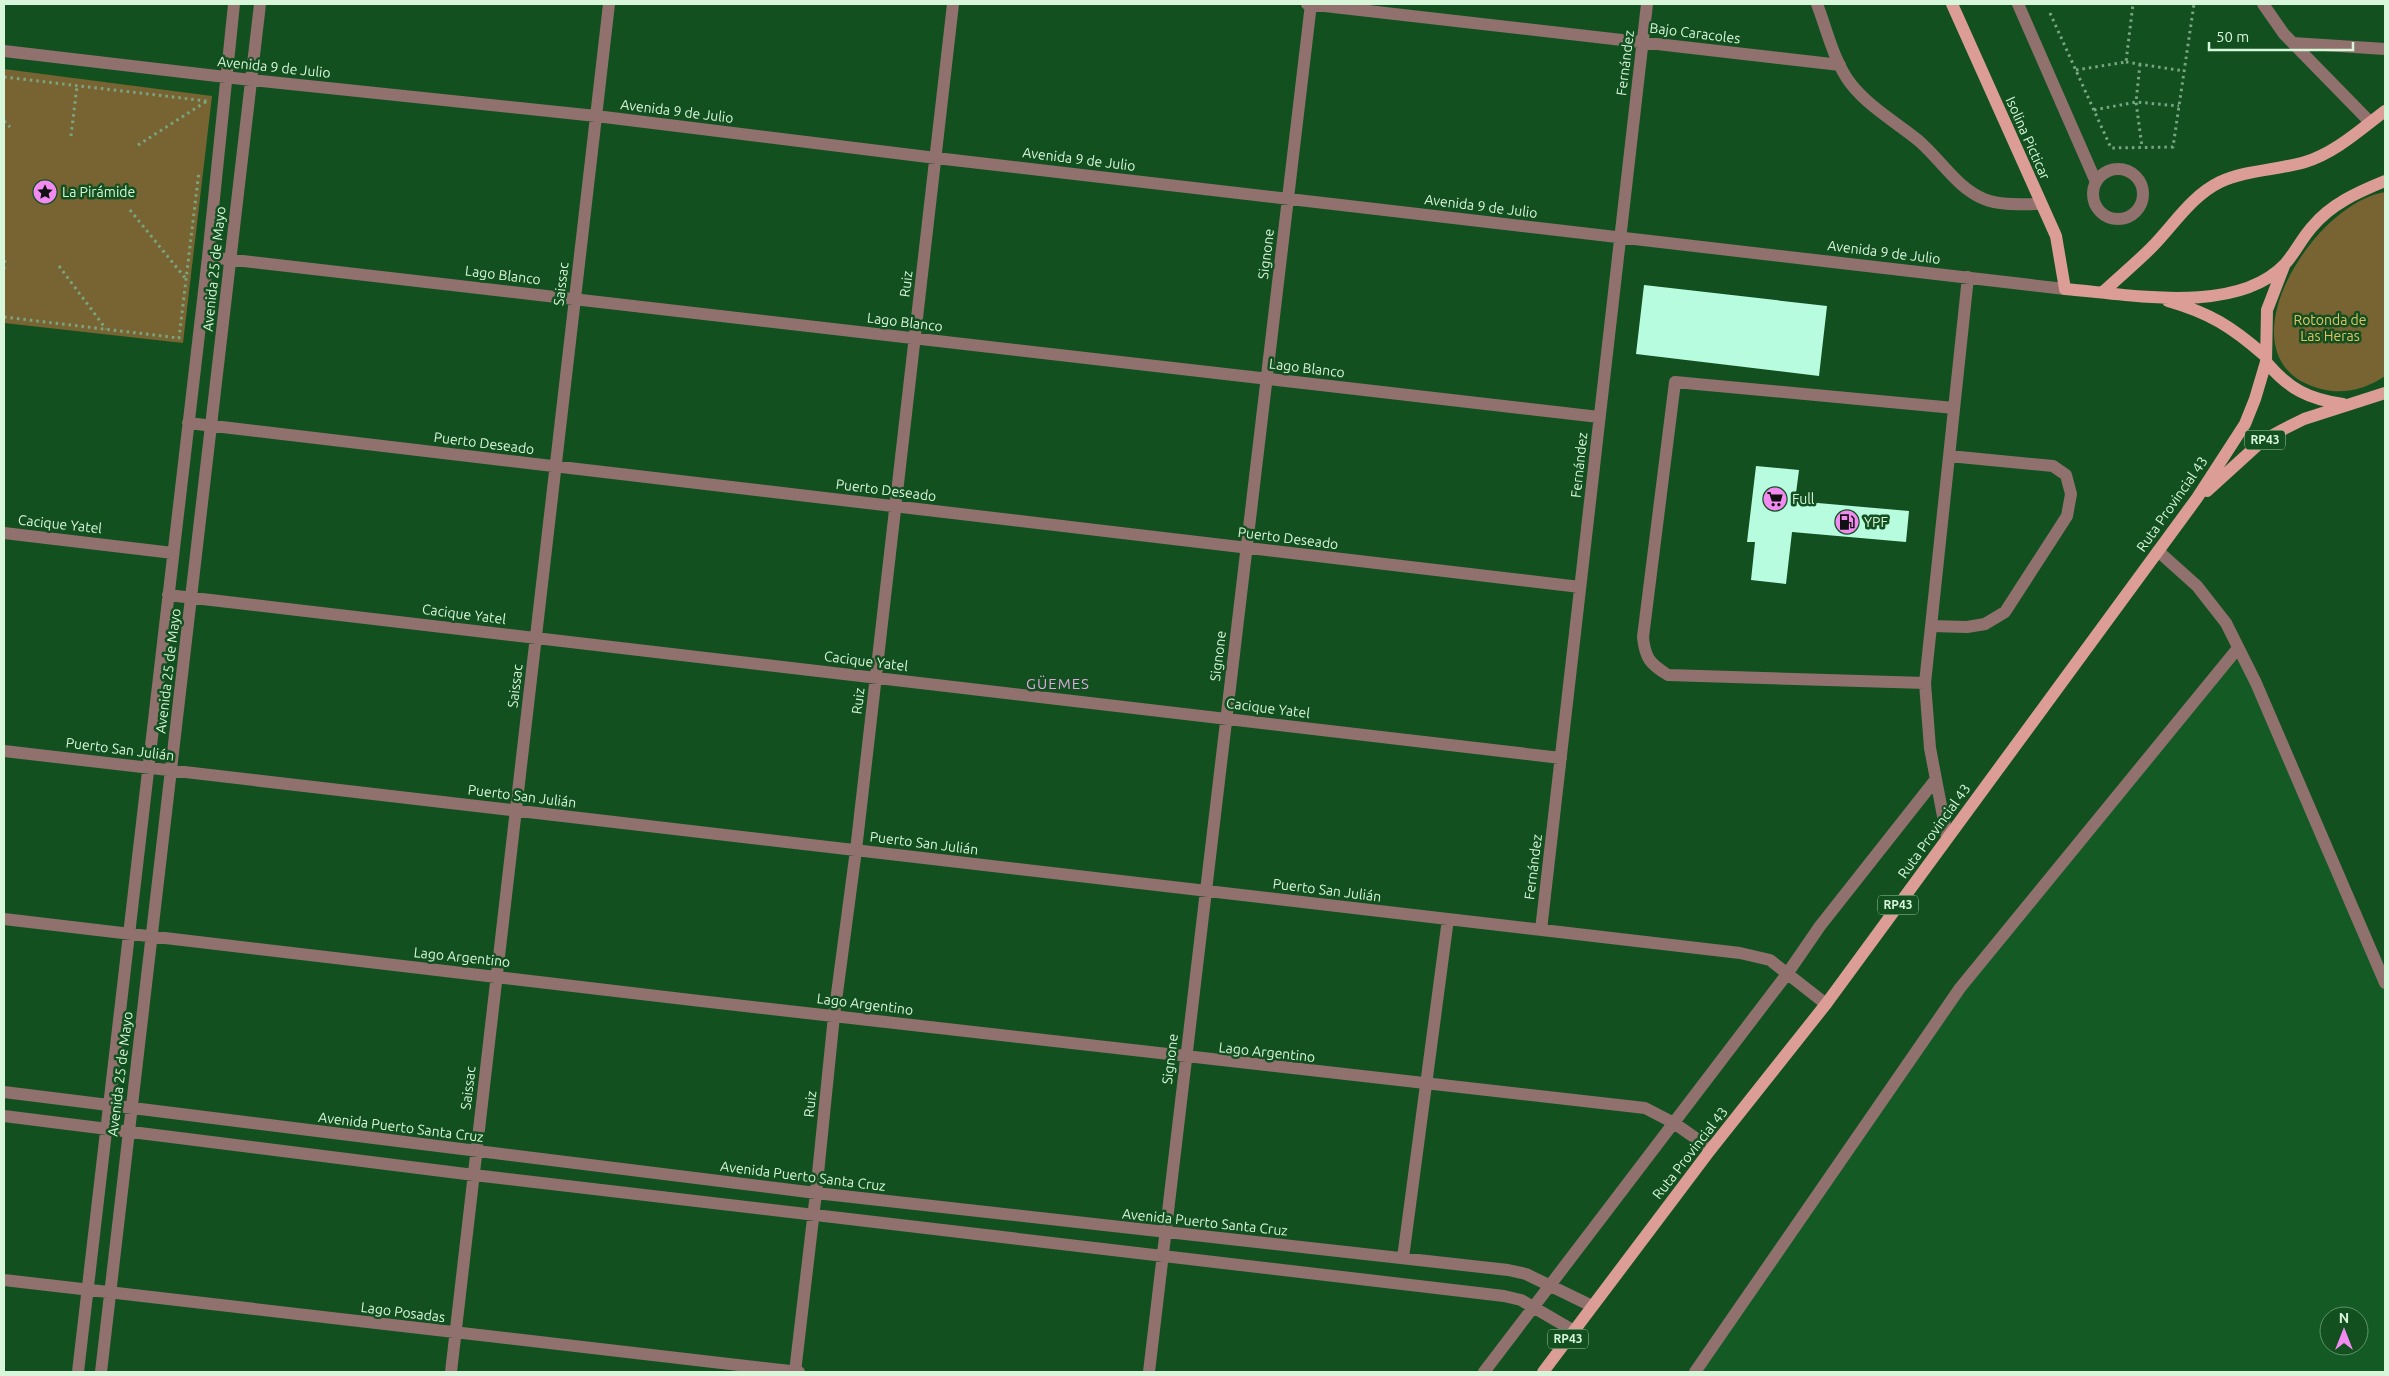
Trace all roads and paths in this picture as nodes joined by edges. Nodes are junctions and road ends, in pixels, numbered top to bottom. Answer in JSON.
{"nodes":[{"id":1,"x":234,"y":4,"type":"edge"},
{"id":2,"x":260,"y":4,"type":"edge"},
{"id":3,"x":609,"y":4,"type":"edge"},
{"id":4,"x":953,"y":4,"type":"edge"},
{"id":5,"x":1310,"y":4,"type":"edge"},
{"id":6,"x":1647,"y":4,"type":"edge"},
{"id":7,"x":1817,"y":4,"type":"edge"},
{"id":8,"x":1952,"y":4,"type":"edge"},
{"id":9,"x":2018,"y":4,"type":"edge"},
{"id":10,"x":2133,"y":4,"type":"edge"},
{"id":11,"x":2194,"y":4,"type":"edge"},
{"id":12,"x":2263,"y":4,"type":"edge"},
{"id":13,"x":2050,"y":13,"type":"dead end"},
{"id":14,"x":1642,"y":42,"type":"junction"},
{"id":15,"x":2293,"y":43,"type":"junction"},
{"id":16,"x":2385,"y":49,"type":"edge"},
{"id":17,"x":4,"y":51,"type":"edge"},
{"id":18,"x":2126,"y":62,"type":"junction"},
{"id":19,"x":2140,"y":64,"type":"junction"},
{"id":20,"x":1840,"y":65,"type":"junction"},
{"id":21,"x":2076,"y":70,"type":"junction"},
{"id":22,"x":2184,"y":71,"type":"junction"},
{"id":23,"x":4,"y":77,"type":"edge"},
{"id":24,"x":225,"y":77,"type":"junction"},
{"id":25,"x":251,"y":80,"type":"junction"},
{"id":26,"x":77,"y":86,"type":"junction"},
{"id":27,"x":207,"y":101,"type":"junction"},
{"id":28,"x":2136,"y":102,"type":"junction"},
{"id":29,"x":2179,"y":106,"type":"junction"},
{"id":30,"x":2094,"y":110,"type":"junction"},
{"id":31,"x":2385,"y":110,"type":"edge"},
{"id":32,"x":206,"y":111,"type":"dead end"},
{"id":33,"x":596,"y":116,"type":"junction"},
{"id":34,"x":4,"y":121,"type":"edge"},
{"id":35,"x":2370,"y":122,"type":"junction"},
{"id":36,"x":10,"y":127,"type":"dead end"},
{"id":37,"x":71,"y":136,"type":"dead end"},
{"id":38,"x":138,"y":145,"type":"dead end"},
{"id":39,"x":2142,"y":148,"type":"junction"},
{"id":40,"x":936,"y":158,"type":"junction"},
{"id":41,"x":199,"y":170,"type":"dead end"},
{"id":42,"x":2385,"y":181,"type":"edge"},
{"id":43,"x":2096,"y":182,"type":"junction"},
{"id":44,"x":1288,"y":198,"type":"junction"},
{"id":45,"x":2041,"y":204,"type":"junction"},
{"id":46,"x":130,"y":210,"type":"dead end"},
{"id":47,"x":1620,"y":237,"type":"junction"},
{"id":48,"x":5,"y":257,"type":"dead end"},
{"id":49,"x":208,"y":257,"type":"junction"},
{"id":50,"x":230,"y":259,"type":"junction"},
{"id":51,"x":2285,"y":264,"type":"junction"},
{"id":52,"x":59,"y":266,"type":"dead end"},
{"id":53,"x":4,"y":269,"type":"edge"},
{"id":54,"x":1968,"y":277,"type":"junction"},
{"id":55,"x":186,"y":279,"type":"junction"},
{"id":56,"x":2065,"y":289,"type":"junction"},
{"id":57,"x":2103,"y":292,"type":"junction"},
{"id":58,"x":2151,"y":297,"type":"junction"},
{"id":59,"x":574,"y":299,"type":"junction"},
{"id":60,"x":4,"y":317,"type":"edge"},
{"id":61,"x":106,"y":329,"type":"junction"},
{"id":62,"x":915,"y":338,"type":"junction"},
{"id":63,"x":2265,"y":359,"type":"junction"},
{"id":64,"x":1266,"y":378,"type":"junction"},
{"id":65,"x":2385,"y":393,"type":"edge"},
{"id":66,"x":2347,"y":404,"type":"junction"},
{"id":67,"x":1954,"y":408,"type":"junction"},
{"id":68,"x":1599,"y":417,"type":"junction"},
{"id":69,"x":188,"y":423,"type":"junction"},
{"id":70,"x":211,"y":426,"type":"junction"},
{"id":71,"x":1949,"y":456,"type":"junction"},
{"id":72,"x":555,"y":467,"type":"junction"},
{"id":73,"x":2197,"y":498,"type":"junction"},
{"id":74,"x":896,"y":506,"type":"junction"},
{"id":75,"x":4,"y":533,"type":"edge"},
{"id":76,"x":1246,"y":548,"type":"junction"},
{"id":77,"x":2158,"y":551,"type":"junction"},
{"id":78,"x":173,"y":553,"type":"junction"},
{"id":79,"x":1580,"y":587,"type":"junction"},
{"id":80,"x":168,"y":595,"type":"junction"},
{"id":81,"x":191,"y":598,"type":"junction"},
{"id":82,"x":1931,"y":626,"type":"junction"},
{"id":83,"x":535,"y":638,"type":"junction"},
{"id":84,"x":2238,"y":648,"type":"junction"},
{"id":85,"x":876,"y":677,"type":"junction"},
{"id":86,"x":1925,"y":683,"type":"junction"},
{"id":87,"x":1226,"y":718,"type":"junction"},
{"id":88,"x":4,"y":751,"type":"edge"},
{"id":89,"x":1560,"y":758,"type":"junction"},
{"id":90,"x":148,"y":768,"type":"junction"},
{"id":91,"x":171,"y":770,"type":"junction"},
{"id":92,"x":1936,"y":779,"type":"junction"},
{"id":93,"x":516,"y":810,"type":"junction"},
{"id":94,"x":1947,"y":837,"type":"junction"},
{"id":95,"x":856,"y":850,"type":"junction"},
{"id":96,"x":1206,"y":891,"type":"junction"},
{"id":97,"x":1448,"y":919,"type":"junction"},
{"id":98,"x":4,"y":920,"type":"edge"},
{"id":99,"x":1541,"y":930,"type":"junction"},
{"id":100,"x":129,"y":934,"type":"junction"},
{"id":101,"x":151,"y":938,"type":"junction"},
{"id":102,"x":1787,"y":974,"type":"junction"},
{"id":103,"x":496,"y":976,"type":"junction"},
{"id":104,"x":2385,"y":983,"type":"edge"},
{"id":105,"x":1826,"y":1004,"type":"junction"},
{"id":106,"x":834,"y":1016,"type":"junction"},
{"id":107,"x":1185,"y":1058,"type":"junction"},
{"id":108,"x":1426,"y":1084,"type":"junction"},
{"id":109,"x":4,"y":1092,"type":"edge"},
{"id":110,"x":109,"y":1105,"type":"junction"},
{"id":111,"x":132,"y":1108,"type":"junction"},
{"id":112,"x":4,"y":1116,"type":"edge"},
{"id":113,"x":1674,"y":1123,"type":"junction"},
{"id":114,"x":106,"y":1129,"type":"junction"},
{"id":115,"x":128,"y":1132,"type":"junction"},
{"id":116,"x":1711,"y":1150,"type":"junction"},
{"id":117,"x":475,"y":1152,"type":"junction"},
{"id":118,"x":474,"y":1175,"type":"junction"},
{"id":119,"x":816,"y":1193,"type":"junction"},
{"id":120,"x":814,"y":1215,"type":"junction"},
{"id":121,"x":1166,"y":1233,"type":"junction"},
{"id":122,"x":1164,"y":1256,"type":"junction"},
{"id":123,"x":1403,"y":1258,"type":"junction"},
{"id":124,"x":4,"y":1280,"type":"edge"},
{"id":125,"x":1550,"y":1286,"type":"junction"},
{"id":126,"x":88,"y":1290,"type":"junction"},
{"id":127,"x":110,"y":1293,"type":"junction"},
{"id":128,"x":1592,"y":1306,"type":"junction"},
{"id":129,"x":1533,"y":1307,"type":"junction"},
{"id":130,"x":1574,"y":1331,"type":"junction"},
{"id":131,"x":455,"y":1334,"type":"junction"},
{"id":132,"x":78,"y":1372,"type":"edge"},
{"id":133,"x":101,"y":1372,"type":"edge"},
{"id":134,"x":452,"y":1372,"type":"edge"},
{"id":135,"x":795,"y":1372,"type":"edge"},
{"id":136,"x":799,"y":1372,"type":"edge"},
{"id":137,"x":1149,"y":1372,"type":"edge"},
{"id":138,"x":1484,"y":1372,"type":"edge"},
{"id":139,"x":1543,"y":1372,"type":"edge"},
{"id":140,"x":1695,"y":1372,"type":"edge"}],
"edges":[{"from":1,"to":24,"type":"street","name":"Avenida 25 de Mayo"},
{"from":2,"to":25,"type":"street","name":"Avenida 25 de Mayo"},
{"from":3,"to":33,"type":"street","name":"Saissac"},
{"from":4,"to":40,"type":"street","name":"Ruiz"},
{"from":5,"to":14,"type":"street","name":"Bajo Caracoles"},
{"from":5,"to":44,"type":"street","name":"Signone"},
{"from":6,"to":14,"type":"street","name":"Fernández"},
{"from":7,"to":20,"type":"street"},
{"from":8,"to":45,"type":"main road","name":"Isolina Picticar"},
{"from":9,"to":43,"type":"street"},
{"from":10,"to":18,"type":"path"},
{"from":11,"to":22,"type":"path"},
{"from":12,"to":15,"type":"street"},
{"from":13,"to":21,"type":"path"},
{"from":14,"to":20,"type":"street","name":"Bajo Caracoles"},
{"from":14,"to":47,"type":"street","name":"Fernández"},
{"from":15,"to":16,"type":"street"},
{"from":15,"to":35,"type":"street"},
{"from":17,"to":24,"type":"street","name":"Avenida 9 de Julio"},
{"from":18,"to":19,"type":"path"},
{"from":18,"to":21,"type":"path"},
{"from":19,"to":22,"type":"path"},
{"from":19,"to":28,"type":"path"},
{"from":20,"to":45,"type":"street"},
{"from":21,"to":30,"type":"path"},
{"from":22,"to":29,"type":"path"},
{"from":23,"to":26,"type":"path"},
{"from":24,"to":25,"type":"street","name":"Avenida 9 de Julio"},
{"from":24,"to":49,"type":"street","name":"Avenida 25 de Mayo"},
{"from":25,"to":33,"type":"street","name":"Avenida 9 de Julio"},
{"from":25,"to":50,"type":"street","name":"Avenida 25 de Mayo"},
{"from":26,"to":27,"type":"path"},
{"from":26,"to":37,"type":"path"},
{"from":27,"to":32,"type":"path"},
{"from":27,"to":38,"type":"path"},
{"from":28,"to":29,"type":"path"},
{"from":28,"to":30,"type":"path"},
{"from":28,"to":39,"type":"path"},
{"from":29,"to":39,"type":"path"},
{"from":30,"to":39,"type":"path"},
{"from":31,"to":35,"type":"main road"},
{"from":33,"to":40,"type":"street","name":"Avenida 9 de Julio"},
{"from":33,"to":59,"type":"street","name":"Saissac"},
{"from":34,"to":36,"type":"path"},
{"from":35,"to":57,"type":"main road"},
{"from":40,"to":44,"type":"street","name":"Avenida 9 de Julio"},
{"from":40,"to":62,"type":"street","name":"Ruiz"},
{"from":41,"to":55,"type":"path"},
{"from":42,"to":51,"type":"main road","number":"RP43"},
{"from":43,"to":43,"type":"street"},
{"from":44,"to":47,"type":"street","name":"Avenida 9 de Julio"},
{"from":44,"to":64,"type":"street","name":"Signone"},
{"from":45,"to":56,"type":"main road","name":"Isolina Picticar"},
{"from":46,"to":55,"type":"path"},
{"from":47,"to":54,"type":"street","name":"Avenida 9 de Julio"},
{"from":47,"to":68,"type":"street","name":"Fernández"},
{"from":48,"to":53,"type":"path"},
{"from":49,"to":50,"type":"street","name":"Lago Blanco"},
{"from":49,"to":69,"type":"street","name":"Avenida 25 de Mayo"},
{"from":50,"to":59,"type":"street","name":"Lago Blanco"},
{"from":50,"to":70,"type":"street","name":"Avenida 25 de Mayo"},
{"from":51,"to":58,"type":"main road"},
{"from":51,"to":63,"type":"main road","number":"RP43"},
{"from":52,"to":61,"type":"path"},
{"from":54,"to":56,"type":"street","name":"Avenida 9 de Julio"},
{"from":54,"to":67,"type":"street"},
{"from":55,"to":61,"type":"path"},
{"from":56,"to":57,"type":"main road","name":"Avenida 9 de Julio"},
{"from":57,"to":58,"type":"main road","name":"Avenida 9 de Julio"},
{"from":58,"to":63,"type":"main road"},
{"from":59,"to":62,"type":"street","name":"Lago Blanco"},
{"from":59,"to":72,"type":"street","name":"Saissac"},
{"from":60,"to":61,"type":"path"},
{"from":62,"to":64,"type":"street","name":"Lago Blanco"},
{"from":62,"to":74,"type":"street","name":"Ruiz"},
{"from":63,"to":66,"type":"main road","number":"RP43"},
{"from":63,"to":73,"type":"main road","name":"Ruta Provincial 43","number":"RP43"},
{"from":64,"to":68,"type":"street","name":"Lago Blanco"},
{"from":64,"to":76,"type":"street","name":"Signone"},
{"from":65,"to":66,"type":"main road","number":"RP43"},
{"from":66,"to":73,"type":"main road","number":"RP43"},
{"from":67,"to":71,"type":"street"},
{"from":67,"to":86,"type":"street"},
{"from":68,"to":79,"type":"street","name":"Fernández"},
{"from":69,"to":70,"type":"street","name":"Puerto Deseado"},
{"from":69,"to":78,"type":"street","name":"Avenida 25 de Mayo"},
{"from":70,"to":72,"type":"street","name":"Puerto Deseado"},
{"from":70,"to":81,"type":"street","name":"Avenida 25 de Mayo"},
{"from":71,"to":82,"type":"street"},
{"from":71,"to":82,"type":"street"},
{"from":72,"to":74,"type":"street","name":"Puerto Deseado"},
{"from":72,"to":83,"type":"street","name":"Saissac"},
{"from":73,"to":77,"type":"main road","name":"Ruta Provincial 43","number":"RP43"},
{"from":74,"to":76,"type":"street","name":"Puerto Deseado"},
{"from":74,"to":85,"type":"street","name":"Ruiz"},
{"from":75,"to":78,"type":"street","name":"Cacique Yatel"},
{"from":76,"to":79,"type":"street","name":"Puerto Deseado"},
{"from":76,"to":87,"type":"street","name":"Signone"},
{"from":77,"to":84,"type":"street"},
{"from":77,"to":94,"type":"main road","name":"Ruta Provincial 43","number":"RP43"},
{"from":78,"to":80,"type":"street","name":"Avenida 25 de Mayo"},
{"from":79,"to":89,"type":"street","name":"Fernández"},
{"from":80,"to":81,"type":"street","name":"Cacique Yatel"},
{"from":80,"to":90,"type":"street","name":"Avenida 25 de Mayo"},
{"from":81,"to":83,"type":"street","name":"Cacique Yatel"},
{"from":81,"to":91,"type":"street","name":"Avenida 25 de Mayo"},
{"from":82,"to":86,"type":"street"},
{"from":83,"to":85,"type":"street","name":"Cacique Yatel"},
{"from":83,"to":93,"type":"street","name":"Saissac"},
{"from":84,"to":104,"type":"street"},
{"from":84,"to":140,"type":"street"},
{"from":85,"to":87,"type":"street","name":"Cacique Yatel"},
{"from":85,"to":95,"type":"street","name":"Ruiz"},
{"from":86,"to":92,"type":"street"},
{"from":87,"to":89,"type":"street","name":"Cacique Yatel"},
{"from":87,"to":96,"type":"street","name":"Signone"},
{"from":88,"to":90,"type":"street","name":"Puerto San Julián"},
{"from":89,"to":99,"type":"street","name":"Fernández"},
{"from":90,"to":91,"type":"street","name":"Puerto San Julián"},
{"from":90,"to":100,"type":"street","name":"Avenida 25 de Mayo"},
{"from":91,"to":93,"type":"street","name":"Puerto San Julián"},
{"from":91,"to":101,"type":"street","name":"Avenida 25 de Mayo"},
{"from":92,"to":94,"type":"street"},
{"from":92,"to":102,"type":"street"},
{"from":93,"to":95,"type":"street","name":"Puerto San Julián"},
{"from":93,"to":103,"type":"street","name":"Saissac"},
{"from":94,"to":105,"type":"main road","name":"Ruta Provincial 43","number":"RP43"},
{"from":95,"to":96,"type":"street","name":"Puerto San Julián"},
{"from":95,"to":106,"type":"street","name":"Ruiz"},
{"from":96,"to":97,"type":"street","name":"Puerto San Julián"},
{"from":96,"to":107,"type":"street","name":"Signone"},
{"from":97,"to":99,"type":"street","name":"Puerto San Julián"},
{"from":97,"to":108,"type":"street"},
{"from":98,"to":100,"type":"street","name":"Lago Argentino"},
{"from":99,"to":102,"type":"street","name":"Puerto San Julián"},
{"from":100,"to":101,"type":"street","name":"Lago Argentino"},
{"from":100,"to":110,"type":"street","name":"Avenida 25 de Mayo"},
{"from":101,"to":103,"type":"street","name":"Lago Argentino"},
{"from":101,"to":111,"type":"street","name":"Avenida 25 de Mayo"},
{"from":102,"to":105,"type":"street","name":"Puerto San Julián"},
{"from":102,"to":113,"type":"street"},
{"from":103,"to":106,"type":"street","name":"Lago Argentino"},
{"from":103,"to":117,"type":"street","name":"Saissac"},
{"from":105,"to":116,"type":"main road","name":"Ruta Provincial 43","number":"RP43"},
{"from":106,"to":107,"type":"street","name":"Lago Argentino"},
{"from":106,"to":119,"type":"street","name":"Ruiz"},
{"from":107,"to":108,"type":"street","name":"Lago Argentino"},
{"from":107,"to":121,"type":"street","name":"Signone"},
{"from":108,"to":113,"type":"street","name":"Lago Argentino"},
{"from":108,"to":123,"type":"street"},
{"from":109,"to":110,"type":"street","name":"Avenida Puerto Santa Cruz"},
{"from":110,"to":111,"type":"street","name":"Avenida Puerto Santa Cruz"},
{"from":110,"to":114,"type":"street","name":"Avenida 25 de Mayo"},
{"from":111,"to":115,"type":"street","name":"Avenida 25 de Mayo"},
{"from":111,"to":117,"type":"street","name":"Avenida Puerto Santa Cruz"},
{"from":112,"to":114,"type":"street"},
{"from":113,"to":116,"type":"street","name":"Lago Argentino"},
{"from":113,"to":125,"type":"street"},
{"from":114,"to":115,"type":"street"},
{"from":114,"to":126,"type":"street","name":"Avenida 25 de Mayo"},
{"from":115,"to":118,"type":"street"},
{"from":115,"to":127,"type":"street","name":"Avenida 25 de Mayo"},
{"from":116,"to":128,"type":"main road","name":"Ruta Provincial 43","number":"RP43"},
{"from":117,"to":118,"type":"street","name":"Saissac"},
{"from":117,"to":119,"type":"street","name":"Avenida Puerto Santa Cruz"},
{"from":118,"to":120,"type":"street"},
{"from":118,"to":131,"type":"street","name":"Saissac"},
{"from":119,"to":120,"type":"street","name":"Ruiz"},
{"from":119,"to":121,"type":"street","name":"Avenida Puerto Santa Cruz"},
{"from":120,"to":122,"type":"street"},
{"from":120,"to":135,"type":"street","name":"Ruiz"},
{"from":121,"to":122,"type":"street","name":"Signone"},
{"from":121,"to":123,"type":"street","name":"Avenida Puerto Santa Cruz"},
{"from":122,"to":129,"type":"street"},
{"from":122,"to":137,"type":"street","name":"Signone"},
{"from":123,"to":125,"type":"street","name":"Avenida Puerto Santa Cruz"},
{"from":124,"to":126,"type":"street","name":"Lago Posadas"},
{"from":125,"to":128,"type":"street","name":"Avenida Puerto Santa Cruz"},
{"from":125,"to":129,"type":"street"},
{"from":126,"to":127,"type":"street","name":"Lago Posadas"},
{"from":126,"to":132,"type":"street","name":"Avenida 25 de Mayo"},
{"from":127,"to":131,"type":"street","name":"Lago Posadas"},
{"from":127,"to":133,"type":"street","name":"Avenida 25 de Mayo"},
{"from":128,"to":130,"type":"main road","name":"Ruta Provincial 43","number":"RP43"},
{"from":129,"to":130,"type":"street"},
{"from":129,"to":138,"type":"street"},
{"from":130,"to":139,"type":"main road","name":"Ruta Provincial 43","number":"RP43"},
{"from":131,"to":134,"type":"street","name":"Saissac"},
{"from":131,"to":135,"type":"street","name":"Lago Posadas"},
{"from":135,"to":136,"type":"street","name":"Lago Posadas"}]}
